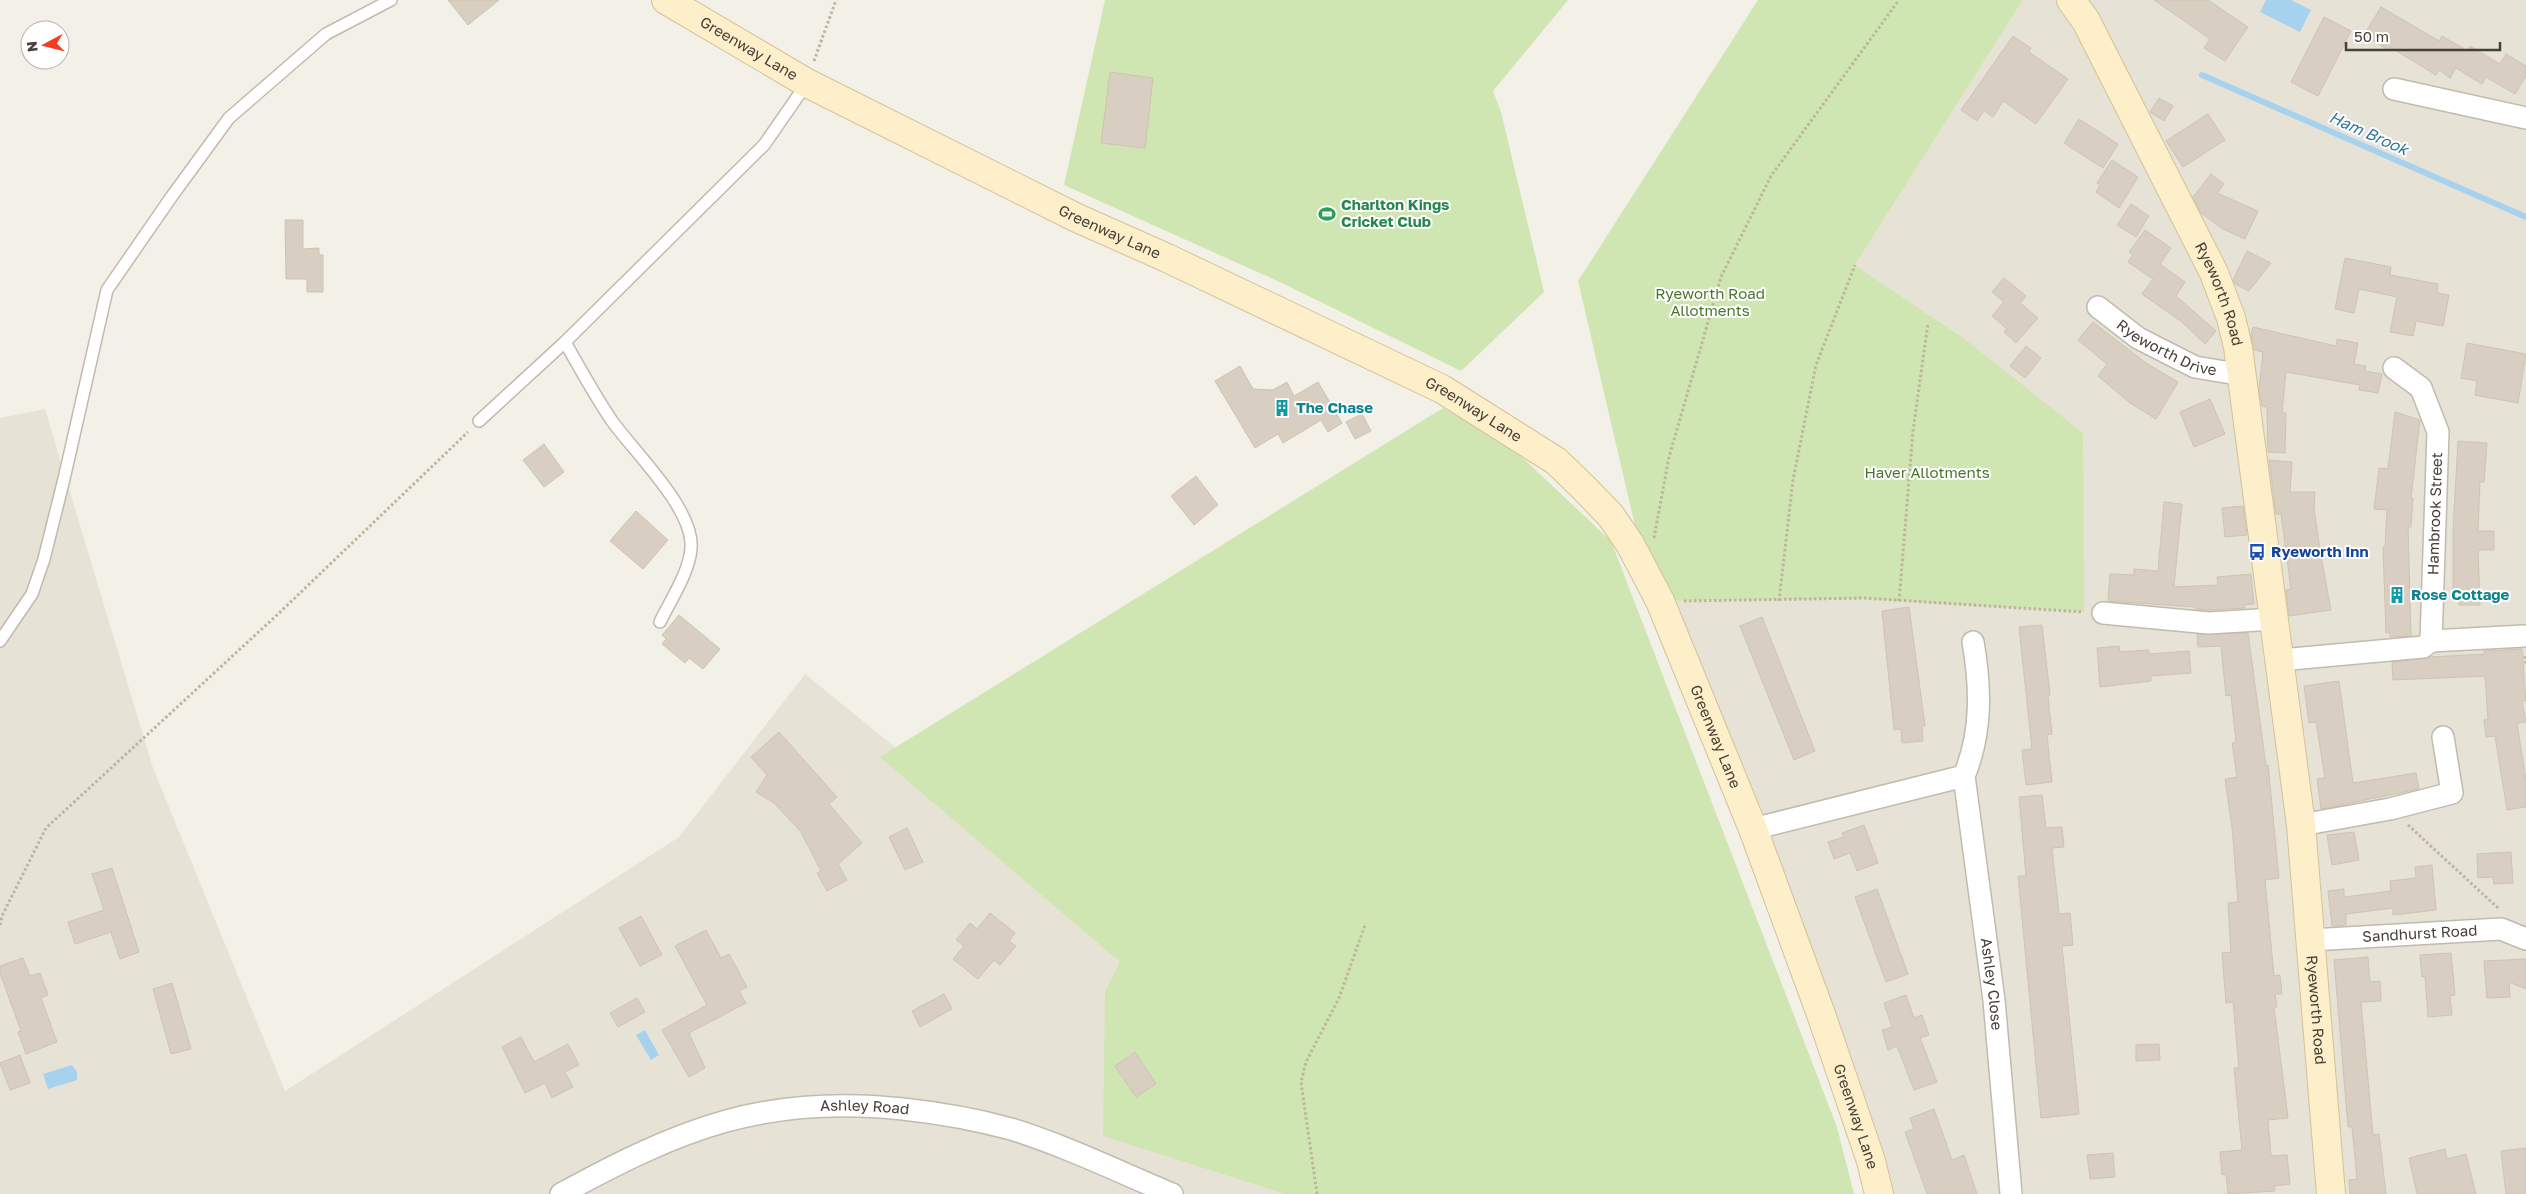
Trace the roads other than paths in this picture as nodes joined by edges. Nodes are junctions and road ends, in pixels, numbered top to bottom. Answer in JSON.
{"nodes":[{"id":1,"x":391,"y":0,"type":"edge"},
{"id":2,"x":666,"y":0,"type":"edge"},
{"id":3,"x":2070,"y":0,"type":"edge"},
{"id":4,"x":807,"y":83,"type":"junction"},
{"id":5,"x":2394,"y":88,"type":"dead end"},
{"id":6,"x":2526,"y":118,"type":"edge"},
{"id":7,"x":2098,"y":307,"type":"dead end"},
{"id":8,"x":565,"y":342,"type":"junction"},
{"id":9,"x":2394,"y":368,"type":"dead end"},
{"id":10,"x":2243,"y":375,"type":"junction"},
{"id":11,"x":479,"y":421,"type":"road end"},
{"id":12,"x":2103,"y":613,"type":"road end"},
{"id":13,"x":2274,"y":619,"type":"junction"},
{"id":14,"x":660,"y":622,"type":"dead end"},
{"id":15,"x":2524,"y":636,"type":"dead end"},
{"id":16,"x":0,"y":641,"type":"edge"},
{"id":17,"x":2431,"y":641,"type":"junction"},
{"id":18,"x":1973,"y":642,"type":"dead end"},
{"id":19,"x":2280,"y":660,"type":"junction"},
{"id":20,"x":2443,"y":737,"type":"dead end"},
{"id":21,"x":1964,"y":776,"type":"junction"},
{"id":22,"x":2301,"y":825,"type":"junction"},
{"id":23,"x":1753,"y":829,"type":"junction"},
{"id":24,"x":2526,"y":939,"type":"edge"},
{"id":25,"x":2311,"y":940,"type":"junction"},
{"id":26,"x":561,"y":1194,"type":"edge"},
{"id":27,"x":1172,"y":1194,"type":"edge"},
{"id":28,"x":1879,"y":1194,"type":"edge"},
{"id":29,"x":2011,"y":1194,"type":"edge"},
{"id":30,"x":2331,"y":1194,"type":"edge"}],
"edges":[{"from":1,"to":16,"type":"lane"},
{"from":2,"to":4,"type":"street","name":"Greenway Lane"},
{"from":3,"to":10,"type":"street","name":"Ryeworth Road"},
{"from":4,"to":8,"type":"lane"},
{"from":4,"to":23,"type":"street","name":"Greenway Lane"},
{"from":5,"to":6,"type":"street"},
{"from":7,"to":10,"type":"street","name":"Ryeworth Drive"},
{"from":8,"to":11,"type":"lane"},
{"from":8,"to":14,"type":"lane"},
{"from":9,"to":17,"type":"street","name":"Hambrook Street"},
{"from":10,"to":13,"type":"street","name":"Ryeworth Road"},
{"from":12,"to":13,"type":"street"},
{"from":13,"to":19,"type":"street","name":"Ryeworth Road"},
{"from":15,"to":17,"type":"street"},
{"from":17,"to":19,"type":"street"},
{"from":18,"to":21,"type":"street","name":"Ashley Close"},
{"from":19,"to":22,"type":"street","name":"Ryeworth Road"},
{"from":20,"to":22,"type":"street"},
{"from":21,"to":23,"type":"street"},
{"from":21,"to":29,"type":"street","name":"Ashley Close"},
{"from":22,"to":25,"type":"street","name":"Ryeworth Road"},
{"from":23,"to":28,"type":"street","name":"Greenway Lane"},
{"from":24,"to":25,"type":"street","name":"Sandhurst Road"},
{"from":25,"to":30,"type":"street","name":"Ryeworth Road"},
{"from":26,"to":27,"type":"street","name":"Ashley Road"}]}
